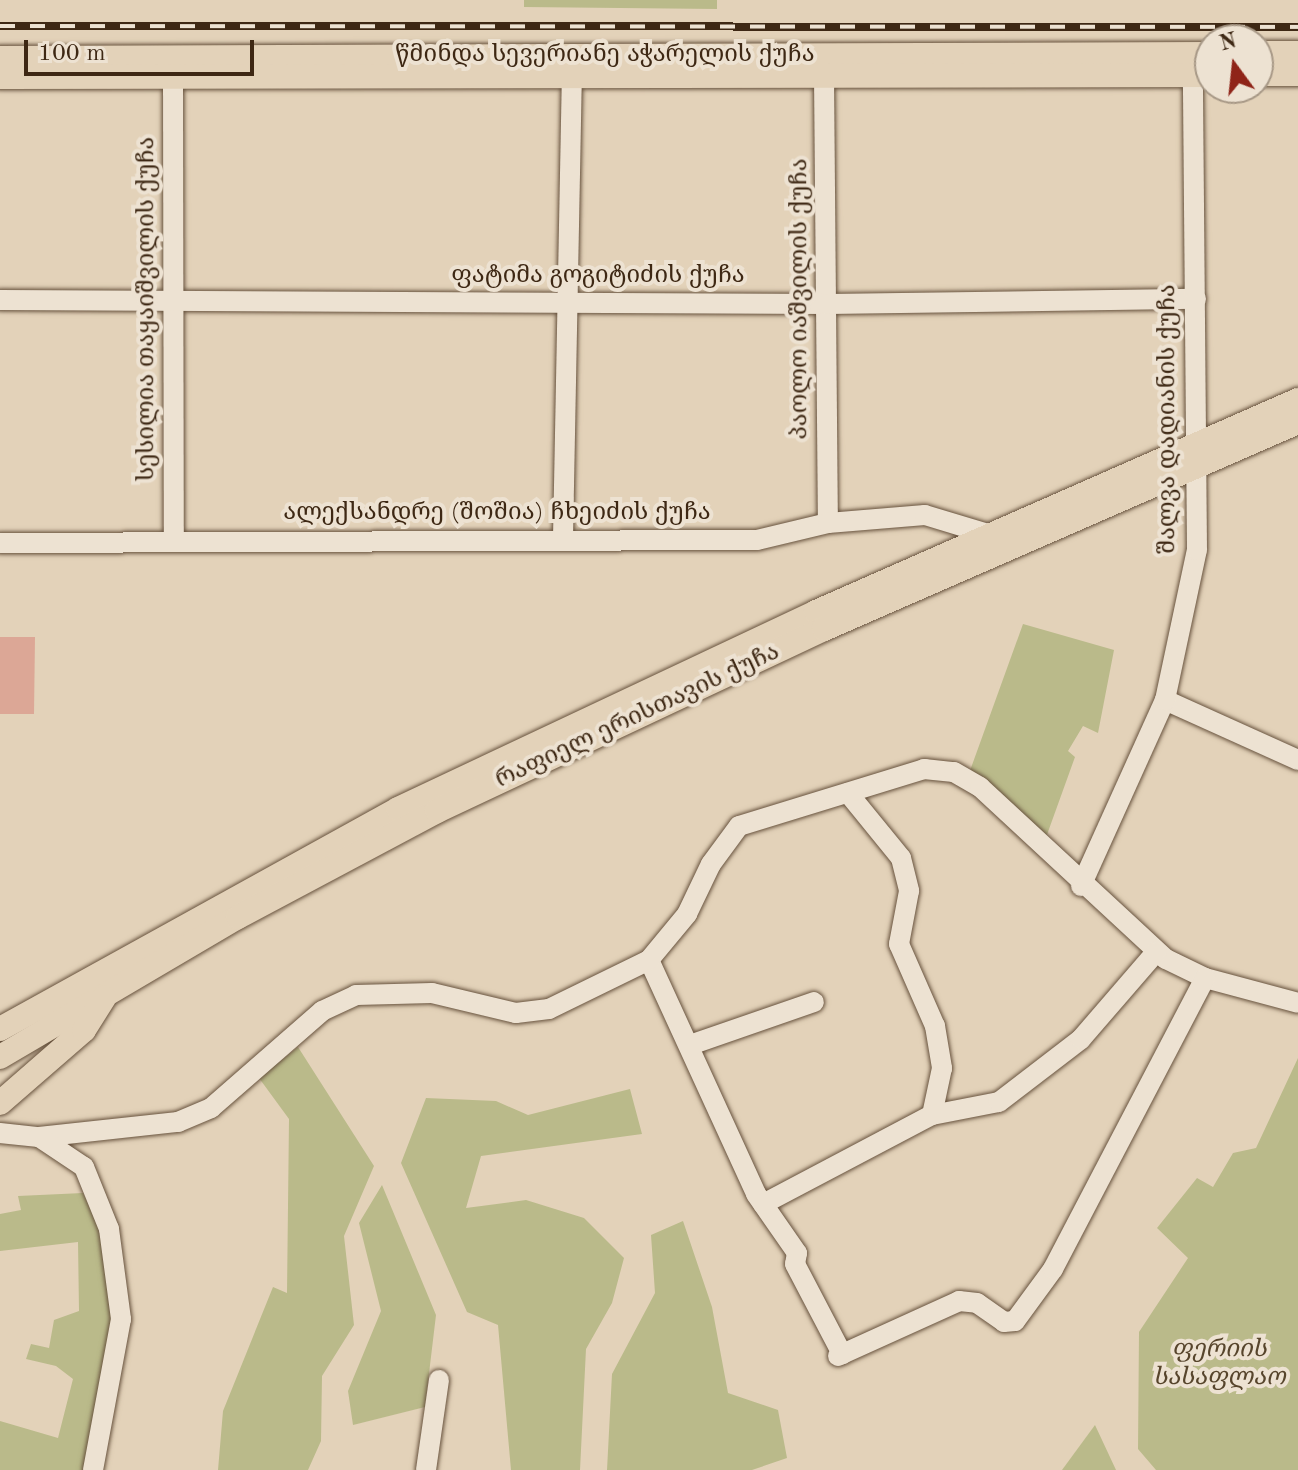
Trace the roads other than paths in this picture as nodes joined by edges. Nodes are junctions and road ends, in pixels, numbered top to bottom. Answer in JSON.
{"nodes":[{"id":1,"x":1274,"y":53,"type":"edge"},
{"id":2,"x":1298,"y":53,"type":"edge"},
{"id":3,"x":1194,"y":54,"type":"edge"},
{"id":4,"x":0,"y":58,"type":"edge"},
{"id":5,"x":1194,"y":74,"type":"edge"},
{"id":6,"x":1274,"y":74,"type":"edge"},
{"id":7,"x":1298,"y":74,"type":"edge"},
{"id":8,"x":824,"y":75,"type":"junction"},
{"id":9,"x":173,"y":76,"type":"junction"},
{"id":10,"x":572,"y":76,"type":"junction"},
{"id":11,"x":0,"y":77,"type":"edge"},
{"id":12,"x":1201,"y":104,"type":"edge"},
{"id":13,"x":1196,"y":299,"type":"junction"},
{"id":14,"x":0,"y":300,"type":"edge"},
{"id":15,"x":174,"y":300,"type":"junction"},
{"id":16,"x":568,"y":303,"type":"junction"},
{"id":17,"x":828,"y":304,"type":"junction"},
{"id":18,"x":1298,"y":400,"type":"edge"},
{"id":19,"x":1298,"y":422,"type":"edge"},
{"id":20,"x":1198,"y":455,"type":"junction"},
{"id":21,"x":828,"y":523,"type":"junction"},
{"id":22,"x":988,"y":534,"type":"junction"},
{"id":23,"x":563,"y":538,"type":"junction"},
{"id":24,"x":174,"y":541,"type":"junction"},
{"id":25,"x":0,"y":543,"type":"edge"},
{"id":26,"x":1165,"y":700,"type":"junction"},
{"id":27,"x":1298,"y":760,"type":"edge"},
{"id":28,"x":848,"y":793,"type":"junction"},
{"id":29,"x":1081,"y":886,"type":"junction"},
{"id":30,"x":1156,"y":952,"type":"junction"},
{"id":31,"x":649,"y":960,"type":"junction"},
{"id":32,"x":1205,"y":978,"type":"junction"},
{"id":33,"x":105,"y":996,"type":"junction"},
{"id":34,"x":814,"y":1002,"type":"dead end"},
{"id":35,"x":1298,"y":1003,"type":"edge"},
{"id":36,"x":0,"y":1029,"type":"edge"},
{"id":37,"x":690,"y":1045,"type":"junction"},
{"id":38,"x":0,"y":1057,"type":"edge"},
{"id":39,"x":0,"y":1103,"type":"edge"},
{"id":40,"x":932,"y":1115,"type":"junction"},
{"id":41,"x":0,"y":1133,"type":"edge"},
{"id":42,"x":39,"y":1137,"type":"junction"},
{"id":43,"x":763,"y":1204,"type":"junction"},
{"id":44,"x":439,"y":1380,"type":"dead end"},
{"id":45,"x":93,"y":1470,"type":"edge"},
{"id":46,"x":426,"y":1470,"type":"edge"}],
"edges":[{"from":1,"to":2,"type":"main road"},
{"from":3,"to":4,"type":"main road","name":"წმინდა სევერიანე აჭარელის ქუჩა"},
{"from":5,"to":8,"type":"main road","name":"წმინდა სევერიანე აჭარელის ქუჩა"},
{"from":6,"to":7,"type":"main road"},
{"from":8,"to":10,"type":"main road","name":"წმინდა სევერიანე აჭარელის ქუჩა"},
{"from":8,"to":17,"type":"street","name":"პაოლო იაშვილის ქუჩა"},
{"from":9,"to":10,"type":"main road","name":"წმინდა სევერიანე აჭარელის ქუჩა"},
{"from":9,"to":11,"type":"main road","name":"წმინდა სევერიანე აჭარელის ქუჩა"},
{"from":9,"to":15,"type":"street","name":"სესილია თაყაიშვილის ქუჩა"},
{"from":10,"to":16,"type":"street"},
{"from":12,"to":13,"type":"street","name":"შალვა დადიანის ქუჩა"},
{"from":13,"to":17,"type":"street","name":"ფატიმა გოგიტიძის ქუჩა"},
{"from":13,"to":20,"type":"street","name":"შალვა დადიანის ქუჩა"},
{"from":14,"to":15,"type":"street","name":"ფატიმა გოგიტიძის ქუჩა"},
{"from":15,"to":16,"type":"street","name":"ფატიმა გოგიტიძის ქუჩა"},
{"from":15,"to":24,"type":"street","name":"სესილია თაყაიშვილის ქუჩა"},
{"from":16,"to":17,"type":"street","name":"ფატიმა გოგიტიძის ქუჩა"},
{"from":16,"to":23,"type":"street"},
{"from":17,"to":21,"type":"street","name":"პაოლო იაშვილის ქუჩა"},
{"from":18,"to":20,"type":"main road","name":"რაფიელ ერისთავის ქუჩა"},
{"from":19,"to":20,"type":"main road","name":"რაფიელ ერისთავის ქუჩა"},
{"from":20,"to":22,"type":"main road","name":"რაფიელ ერისთავის ქუჩა"},
{"from":20,"to":26,"type":"street","name":"შალვა დადიანის ქუჩა"},
{"from":20,"to":33,"type":"main road","name":"რაფიელ ერისთავის ქუჩა"},
{"from":21,"to":22,"type":"street","name":"ალექსანდრე (შოშია) ჩხეიძის ქუჩა"},
{"from":21,"to":23,"type":"street","name":"ალექსანდრე (შოშია) ჩხეიძის ქუჩა"},
{"from":22,"to":36,"type":"main road","name":"რაფიელ ერისთავის ქუჩა"},
{"from":23,"to":24,"type":"street","name":"ალექსანდრე (შოშია) ჩხეიძის ქუჩა"},
{"from":24,"to":25,"type":"street","name":"ალექსანდრე (შოშია) ჩხეიძის ქუჩა"},
{"from":26,"to":27,"type":"street"},
{"from":26,"to":29,"type":"street","name":"შალვა დადიანის ქუჩა"},
{"from":28,"to":29,"type":"street"},
{"from":28,"to":31,"type":"street"},
{"from":28,"to":40,"type":"street"},
{"from":29,"to":30,"type":"street"},
{"from":30,"to":32,"type":"street"},
{"from":30,"to":40,"type":"street"},
{"from":31,"to":37,"type":"street"},
{"from":31,"to":42,"type":"street"},
{"from":32,"to":35,"type":"street"},
{"from":32,"to":43,"type":"street"},
{"from":33,"to":38,"type":"main road","name":"რაფიელ ერისთავის ქუჩა"},
{"from":33,"to":39,"type":"main road"},
{"from":34,"to":37,"type":"street"},
{"from":37,"to":43,"type":"street"},
{"from":40,"to":43,"type":"street"},
{"from":41,"to":42,"type":"street"},
{"from":42,"to":45,"type":"street"},
{"from":44,"to":46,"type":"street"}]}
